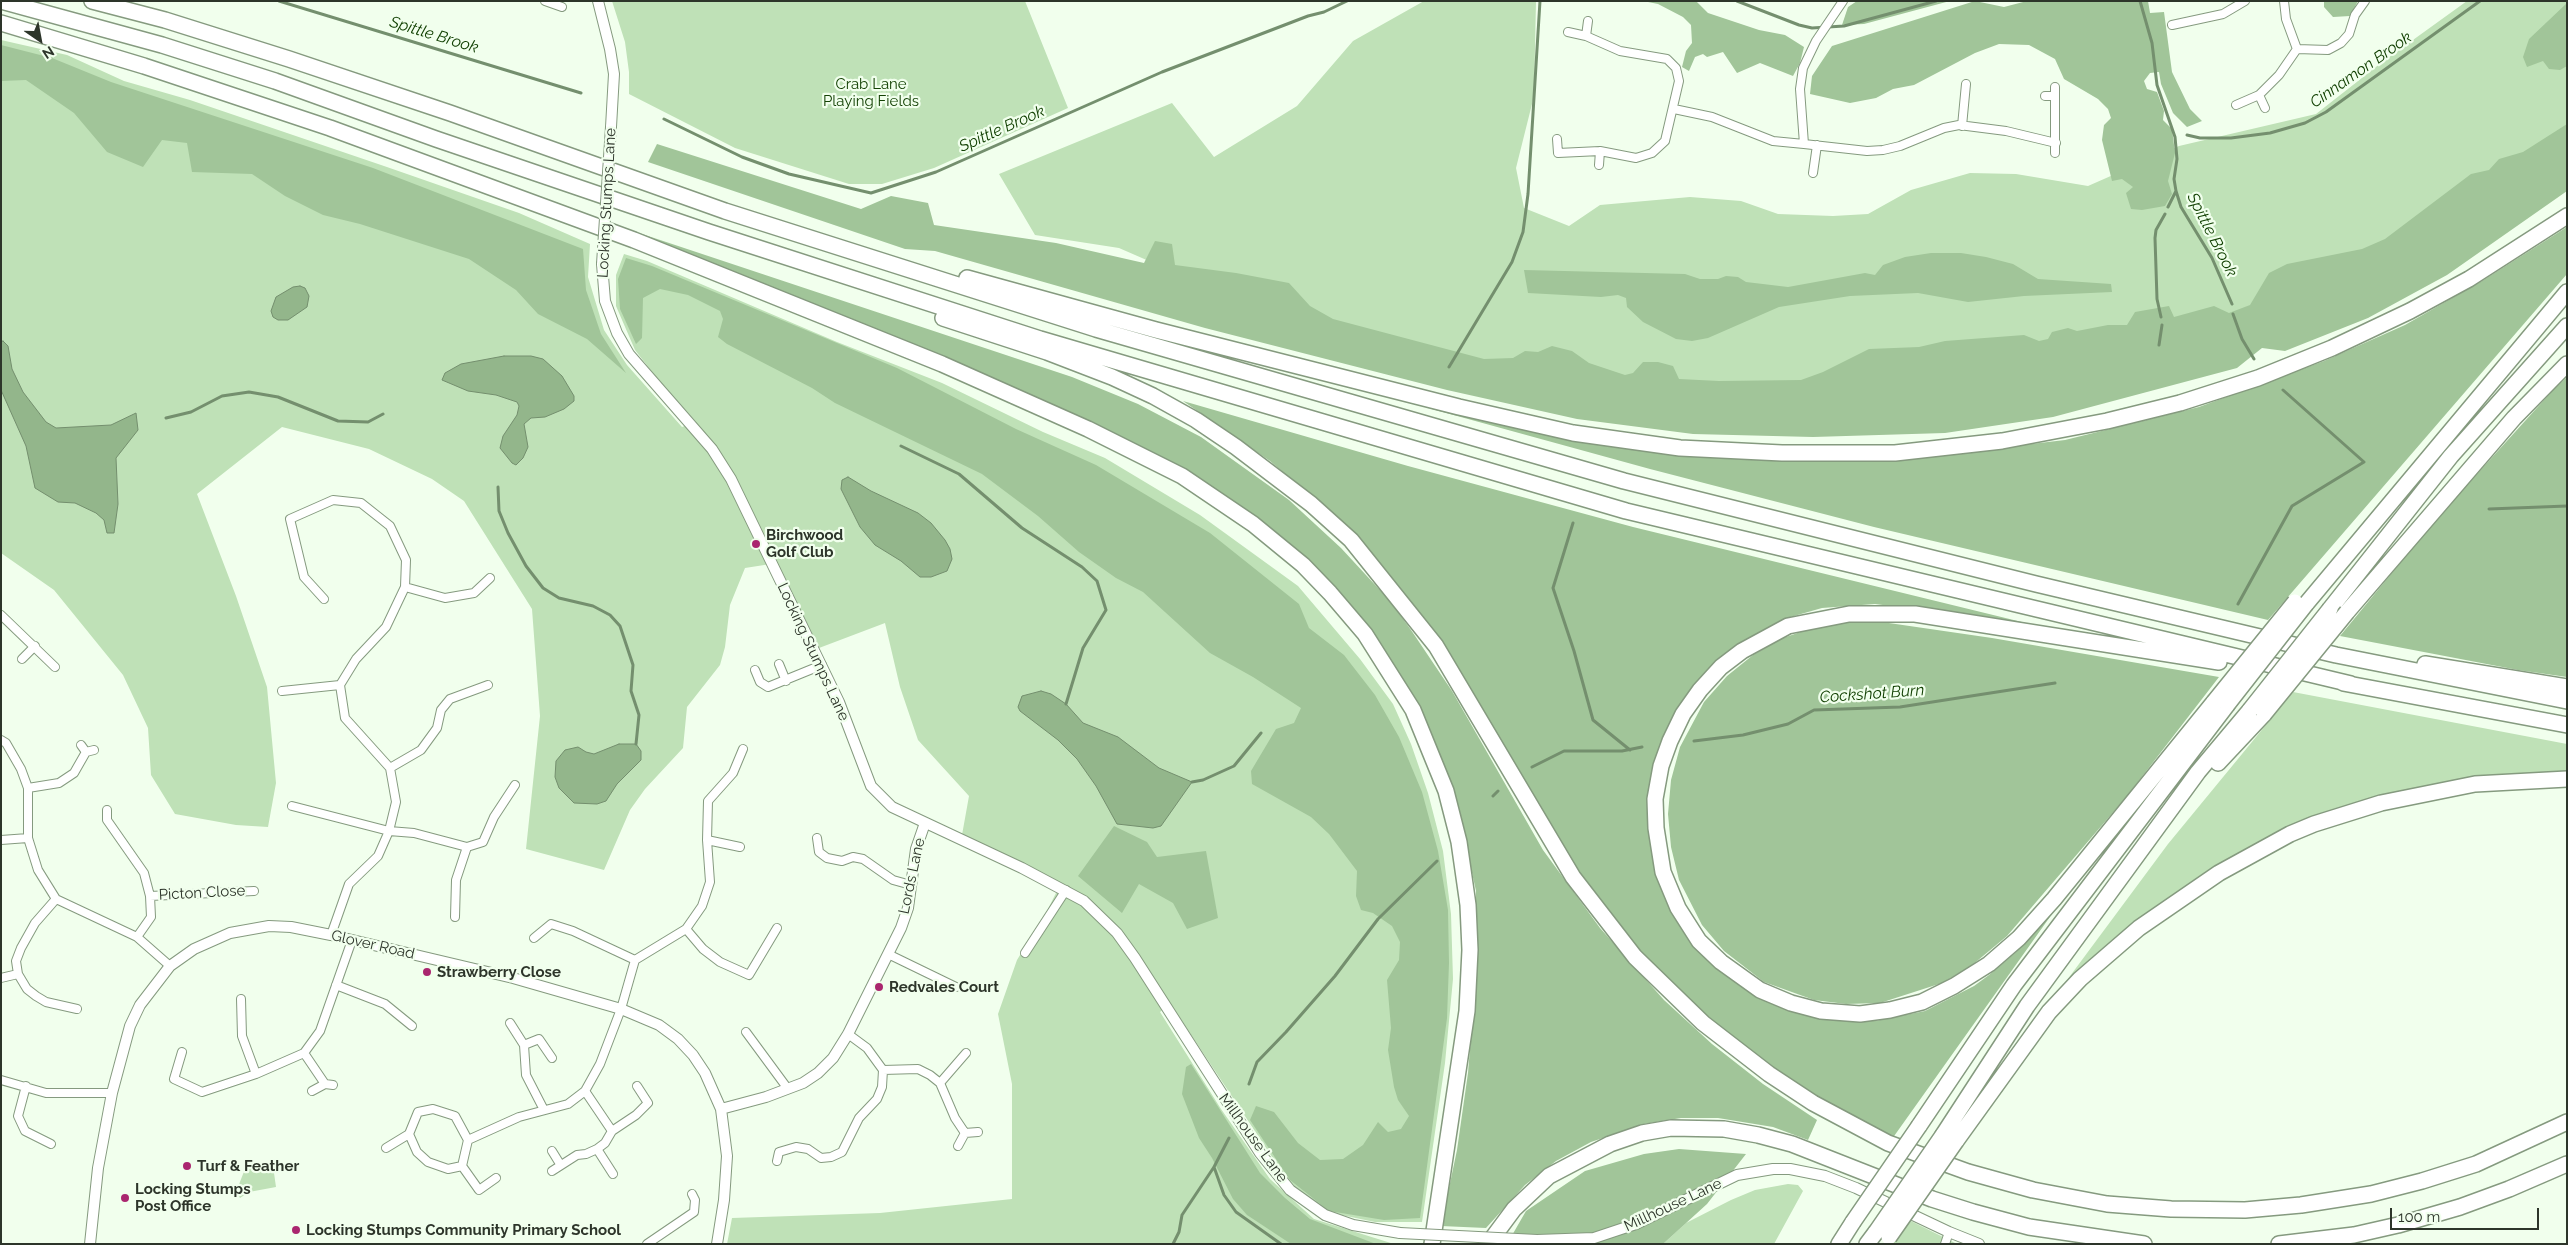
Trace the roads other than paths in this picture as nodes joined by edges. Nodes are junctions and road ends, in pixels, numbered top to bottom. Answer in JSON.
{"nodes":[{"id":1,"x":1,"y":1,"type":"edge"},
{"id":2,"x":92,"y":1,"type":"edge"},
{"id":3,"x":545,"y":1,"type":"edge"},
{"id":4,"x":598,"y":1,"type":"edge"},
{"id":5,"x":1843,"y":1,"type":"edge"},
{"id":6,"x":2246,"y":1,"type":"edge"},
{"id":7,"x":2284,"y":1,"type":"edge"},
{"id":8,"x":2365,"y":1,"type":"edge"},
{"id":9,"x":562,"y":7,"type":"dead end"},
{"id":10,"x":1588,"y":21,"type":"dead end"},
{"id":11,"x":1,"y":22,"type":"edge"},
{"id":12,"x":2172,"y":25,"type":"dead end"},
{"id":13,"x":1568,"y":32,"type":"dead end"},
{"id":14,"x":1586,"y":36,"type":"junction"},
{"id":15,"x":2297,"y":49,"type":"junction"},
{"id":16,"x":1966,"y":84,"type":"dead end"},
{"id":17,"x":2055,"y":87,"type":"dead end"},
{"id":18,"x":2260,"y":95,"type":"junction"},
{"id":19,"x":2045,"y":96,"type":"dead end"},
{"id":20,"x":2055,"y":96,"type":"junction"},
{"id":21,"x":2236,"y":105,"type":"dead end"},
{"id":22,"x":2265,"y":108,"type":"dead end"},
{"id":23,"x":1674,"y":109,"type":"junction"},
{"id":24,"x":1962,"y":126,"type":"junction"},
{"id":25,"x":1557,"y":139,"type":"dead end"},
{"id":26,"x":2056,"y":143,"type":"junction"},
{"id":27,"x":1804,"y":144,"type":"junction"},
{"id":28,"x":1817,"y":145,"type":"junction"},
{"id":29,"x":1600,"y":151,"type":"junction"},
{"id":30,"x":2055,"y":153,"type":"dead end"},
{"id":31,"x":1599,"y":165,"type":"dead end"},
{"id":32,"x":1813,"y":174,"type":"dead end"},
{"id":33,"x":725,"y":211,"type":"junction"},
{"id":34,"x":2567,"y":216,"type":"edge"},
{"id":35,"x":709,"y":232,"type":"junction"},
{"id":36,"x":2567,"y":292,"type":"edge"},
{"id":37,"x":2567,"y":326,"type":"edge"},
{"id":38,"x":2567,"y":364,"type":"edge"},
{"id":39,"x":490,"y":578,"type":"dead end"},
{"id":40,"x":405,"y":587,"type":"junction"},
{"id":41,"x":324,"y":599,"type":"dead end"},
{"id":42,"x":1,"y":615,"type":"edge"},
{"id":43,"x":35,"y":646,"type":"junction"},
{"id":44,"x":2336,"y":655,"type":"junction"},
{"id":45,"x":22,"y":660,"type":"dead end"},
{"id":46,"x":779,"y":664,"type":"dead end"},
{"id":47,"x":822,"y":665,"type":"junction"},
{"id":48,"x":55,"y":667,"type":"dead end"},
{"id":49,"x":756,"y":670,"type":"dead end"},
{"id":50,"x":786,"y":681,"type":"junction"},
{"id":51,"x":2351,"y":684,"type":"junction"},
{"id":52,"x":340,"y":685,"type":"junction"},
{"id":53,"x":488,"y":685,"type":"dead end"},
{"id":54,"x":2567,"y":687,"type":"edge"},
{"id":55,"x":282,"y":691,"type":"dead end"},
{"id":56,"x":2567,"y":701,"type":"edge"},
{"id":57,"x":2220,"y":704,"type":"junction"},
{"id":58,"x":2257,"y":712,"type":"junction"},
{"id":59,"x":2567,"y":726,"type":"edge"},
{"id":60,"x":1,"y":740,"type":"edge"},
{"id":61,"x":743,"y":748,"type":"dead end"},
{"id":62,"x":87,"y":749,"type":"dead end"},
{"id":63,"x":390,"y":768,"type":"junction"},
{"id":64,"x":2567,"y":779,"type":"edge"},
{"id":65,"x":516,"y":785,"type":"dead end"},
{"id":66,"x":28,"y":788,"type":"junction"},
{"id":67,"x":292,"y":806,"type":"dead end"},
{"id":68,"x":107,"y":810,"type":"dead end"},
{"id":69,"x":925,"y":823,"type":"junction"},
{"id":70,"x":389,"y":831,"type":"junction"},
{"id":71,"x":28,"y":838,"type":"junction"},
{"id":72,"x":817,"y":838,"type":"dead end"},
{"id":73,"x":1,"y":840,"type":"edge"},
{"id":74,"x":707,"y":840,"type":"junction"},
{"id":75,"x":467,"y":847,"type":"junction"},
{"id":76,"x":740,"y":847,"type":"dead end"},
{"id":77,"x":911,"y":885,"type":"junction"},
{"id":78,"x":1066,"y":890,"type":"junction"},
{"id":79,"x":254,"y":891,"type":"dead end"},
{"id":80,"x":150,"y":896,"type":"junction"},
{"id":81,"x":56,"y":899,"type":"junction"},
{"id":82,"x":455,"y":917,"type":"dead end"},
{"id":83,"x":777,"y":928,"type":"dead end"},
{"id":84,"x":686,"y":929,"type":"junction"},
{"id":85,"x":331,"y":935,"type":"junction"},
{"id":86,"x":137,"y":937,"type":"junction"},
{"id":87,"x":534,"y":938,"type":"dead end"},
{"id":88,"x":352,"y":940,"type":"junction"},
{"id":89,"x":1025,"y":953,"type":"dead end"},
{"id":90,"x":888,"y":954,"type":"junction"},
{"id":91,"x":635,"y":960,"type":"junction"},
{"id":92,"x":170,"y":966,"type":"junction"},
{"id":93,"x":18,"y":974,"type":"junction"},
{"id":94,"x":1,"y":978,"type":"edge"},
{"id":95,"x":336,"y":985,"type":"junction"},
{"id":96,"x":956,"y":987,"type":"dead end"},
{"id":97,"x":241,"y":999,"type":"dead end"},
{"id":98,"x":621,"y":1009,"type":"junction"},
{"id":99,"x":77,"y":1010,"type":"dead end"},
{"id":100,"x":510,"y":1023,"type":"dead end"},
{"id":101,"x":412,"y":1026,"type":"dead end"},
{"id":102,"x":746,"y":1032,"type":"dead end"},
{"id":103,"x":848,"y":1034,"type":"junction"},
{"id":104,"x":524,"y":1045,"type":"junction"},
{"id":105,"x":182,"y":1052,"type":"dead end"},
{"id":106,"x":304,"y":1053,"type":"junction"},
{"id":107,"x":966,"y":1053,"type":"dead end"},
{"id":108,"x":552,"y":1058,"type":"dead end"},
{"id":109,"x":883,"y":1070,"type":"junction"},
{"id":110,"x":256,"y":1074,"type":"junction"},
{"id":111,"x":1,"y":1080,"type":"edge"},
{"id":112,"x":940,"y":1083,"type":"junction"},
{"id":113,"x":26,"y":1086,"type":"junction"},
{"id":114,"x":637,"y":1086,"type":"dead end"},
{"id":115,"x":788,"y":1089,"type":"junction"},
{"id":116,"x":312,"y":1091,"type":"dead end"},
{"id":117,"x":585,"y":1091,"type":"junction"},
{"id":118,"x":112,"y":1093,"type":"junction"},
{"id":119,"x":721,"y":1109,"type":"junction"},
{"id":120,"x":544,"y":1110,"type":"junction"},
{"id":121,"x":2567,"y":1122,"type":"edge"},
{"id":122,"x":612,"y":1131,"type":"junction"},
{"id":123,"x":978,"y":1132,"type":"dead end"},
{"id":124,"x":965,"y":1133,"type":"junction"},
{"id":125,"x":409,"y":1134,"type":"junction"},
{"id":126,"x":1949,"y":1138,"type":"junction"},
{"id":127,"x":468,"y":1140,"type":"junction"},
{"id":128,"x":51,"y":1144,"type":"dead end"},
{"id":129,"x":958,"y":1146,"type":"dead end"},
{"id":130,"x":386,"y":1148,"type":"dead end"},
{"id":131,"x":597,"y":1149,"type":"junction"},
{"id":132,"x":552,"y":1151,"type":"dead end"},
{"id":133,"x":777,"y":1161,"type":"dead end"},
{"id":134,"x":560,"y":1164,"type":"junction"},
{"id":135,"x":2567,"y":1164,"type":"edge"},
{"id":136,"x":462,"y":1166,"type":"junction"},
{"id":137,"x":552,"y":1171,"type":"dead end"},
{"id":138,"x":613,"y":1174,"type":"dead end"},
{"id":139,"x":496,"y":1178,"type":"dead end"},
{"id":140,"x":692,"y":1194,"type":"dead end"},
{"id":141,"x":694,"y":1212,"type":"junction"},
{"id":142,"x":700,"y":1220,"type":"dead end"},
{"id":143,"x":1949,"y":1232,"type":"junction"},
{"id":144,"x":1879,"y":1239,"type":"edge"},
{"id":145,"x":90,"y":1244,"type":"edge"},
{"id":146,"x":648,"y":1244,"type":"edge"},
{"id":147,"x":717,"y":1244,"type":"edge"},
{"id":148,"x":1432,"y":1244,"type":"edge"},
{"id":149,"x":1488,"y":1244,"type":"edge"},
{"id":150,"x":1839,"y":1244,"type":"edge"},
{"id":151,"x":1945,"y":1244,"type":"edge"},
{"id":152,"x":1979,"y":1244,"type":"edge"},
{"id":153,"x":2144,"y":1244,"type":"edge"},
{"id":154,"x":2279,"y":1244,"type":"edge"}],
"edges":[{"from":1,"to":35,"type":"highway"},
{"from":2,"to":33,"type":"highway"},
{"from":3,"to":9,"type":"street"},
{"from":4,"to":47,"type":"street","name":"Locking Stumps Lane","bridge":true},
{"from":5,"to":27,"type":"street"},
{"from":6,"to":12,"type":"street"},
{"from":7,"to":15,"type":"street"},
{"from":8,"to":15,"type":"street"},
{"from":10,"to":14,"type":"street"},
{"from":11,"to":148,"type":"highway"},
{"from":13,"to":14,"type":"street"},
{"from":14,"to":23,"type":"street"},
{"from":15,"to":18,"type":"street"},
{"from":16,"to":24,"type":"street"},
{"from":17,"to":20,"type":"street"},
{"from":18,"to":21,"type":"street"},
{"from":18,"to":22,"type":"street"},
{"from":19,"to":20,"type":"street"},
{"from":20,"to":26,"type":"street"},
{"from":23,"to":27,"type":"street"},
{"from":23,"to":29,"type":"street"},
{"from":24,"to":26,"type":"street"},
{"from":24,"to":28,"type":"street"},
{"from":25,"to":29,"type":"street"},
{"from":26,"to":30,"type":"street"},
{"from":27,"to":28,"type":"street"},
{"from":28,"to":32,"type":"street"},
{"from":29,"to":31,"type":"street"},
{"from":33,"to":34,"type":"highway"},
{"from":33,"to":44,"type":"highway"},
{"from":35,"to":51,"type":"highway"},
{"from":35,"to":121,"type":"highway"},
{"from":36,"to":57,"type":"highway","bridge":true},
{"from":37,"to":58,"type":"highway","bridge":true},
{"from":38,"to":58,"type":"highway","bridge":true},
{"from":39,"to":40,"type":"street"},
{"from":40,"to":41,"type":"street"},
{"from":40,"to":52,"type":"street"},
{"from":42,"to":43,"type":"street"},
{"from":43,"to":45,"type":"street"},
{"from":43,"to":48,"type":"street"},
{"from":44,"to":54,"type":"highway"},
{"from":44,"to":56,"type":"highway"},
{"from":46,"to":50,"type":"street"},
{"from":47,"to":50,"type":"street"},
{"from":47,"to":69,"type":"street","name":"Locking Stumps Lane"},
{"from":49,"to":50,"type":"street"},
{"from":51,"to":57,"type":"highway"},
{"from":51,"to":59,"type":"highway"},
{"from":52,"to":55,"type":"street"},
{"from":52,"to":63,"type":"street"},
{"from":53,"to":63,"type":"street"},
{"from":57,"to":150,"type":"highway","bridge":true},
{"from":58,"to":126,"type":"highway"},
{"from":60,"to":66,"type":"street"},
{"from":61,"to":74,"type":"street"},
{"from":62,"to":66,"type":"street"},
{"from":63,"to":70,"type":"street"},
{"from":64,"to":126,"type":"highway"},
{"from":65,"to":75,"type":"street"},
{"from":66,"to":71,"type":"street"},
{"from":67,"to":70,"type":"street"},
{"from":68,"to":80,"type":"street"},
{"from":69,"to":77,"type":"street","name":"Lords Lane"},
{"from":69,"to":78,"type":"street","name":"Locking Stumps Lane"},
{"from":70,"to":75,"type":"street"},
{"from":70,"to":85,"type":"street"},
{"from":71,"to":73,"type":"street"},
{"from":71,"to":81,"type":"street"},
{"from":72,"to":77,"type":"street"},
{"from":74,"to":76,"type":"street"},
{"from":74,"to":84,"type":"street"},
{"from":75,"to":82,"type":"street"},
{"from":77,"to":90,"type":"street","name":"Lords Lane"},
{"from":78,"to":89,"type":"street"},
{"from":78,"to":143,"type":"street","name":"Millhouse Lane","bridge":true},
{"from":79,"to":80,"type":"street","name":"Picton Close"},
{"from":80,"to":86,"type":"street"},
{"from":81,"to":86,"type":"street"},
{"from":81,"to":93,"type":"street"},
{"from":83,"to":84,"type":"street"},
{"from":84,"to":91,"type":"street"},
{"from":85,"to":88,"type":"street","name":"Glover Road"},
{"from":85,"to":92,"type":"street","name":"Glover Road"},
{"from":86,"to":92,"type":"street"},
{"from":87,"to":91,"type":"street"},
{"from":88,"to":95,"type":"street"},
{"from":88,"to":98,"type":"street","name":"Glover Road"},
{"from":90,"to":96,"type":"street"},
{"from":90,"to":103,"type":"street","name":"Lords Lane"},
{"from":91,"to":98,"type":"street"},
{"from":92,"to":118,"type":"street","name":"Glover Road"},
{"from":93,"to":94,"type":"street"},
{"from":93,"to":99,"type":"street"},
{"from":95,"to":101,"type":"street"},
{"from":95,"to":106,"type":"street"},
{"from":97,"to":110,"type":"street"},
{"from":98,"to":117,"type":"street"},
{"from":98,"to":119,"type":"street","name":"Glover Road"},
{"from":100,"to":104,"type":"street"},
{"from":102,"to":115,"type":"street"},
{"from":103,"to":109,"type":"street"},
{"from":103,"to":115,"type":"street","name":"Lords Lane"},
{"from":104,"to":108,"type":"street"},
{"from":104,"to":120,"type":"street"},
{"from":105,"to":110,"type":"street"},
{"from":106,"to":110,"type":"street"},
{"from":106,"to":116,"type":"street"},
{"from":107,"to":112,"type":"street"},
{"from":109,"to":112,"type":"street"},
{"from":109,"to":133,"type":"street"},
{"from":111,"to":113,"type":"street"},
{"from":112,"to":124,"type":"street"},
{"from":113,"to":118,"type":"street"},
{"from":113,"to":128,"type":"street"},
{"from":114,"to":122,"type":"street"},
{"from":115,"to":119,"type":"street","name":"Lords Lane"},
{"from":117,"to":120,"type":"street"},
{"from":117,"to":122,"type":"street"},
{"from":118,"to":145,"type":"street","name":"Glover Road"},
{"from":119,"to":147,"type":"street","name":"Glover Road"},
{"from":120,"to":127,"type":"street"},
{"from":122,"to":131,"type":"street"},
{"from":123,"to":124,"type":"street"},
{"from":124,"to":129,"type":"street"},
{"from":125,"to":127,"type":"street"},
{"from":125,"to":130,"type":"street"},
{"from":125,"to":136,"type":"street"},
{"from":126,"to":144,"type":"highway","bridge":true},
{"from":127,"to":136,"type":"street"},
{"from":131,"to":134,"type":"street"},
{"from":131,"to":138,"type":"street"},
{"from":132,"to":134,"type":"street"},
{"from":134,"to":137,"type":"street"},
{"from":135,"to":154,"type":"highway"},
{"from":136,"to":139,"type":"street"},
{"from":140,"to":141,"type":"street"},
{"from":141,"to":142,"type":"street"},
{"from":141,"to":146,"type":"street"},
{"from":143,"to":151,"type":"street"},
{"from":143,"to":152,"type":"street","name":"Millhouse Lane"},
{"from":149,"to":153,"type":"highway"}]}
